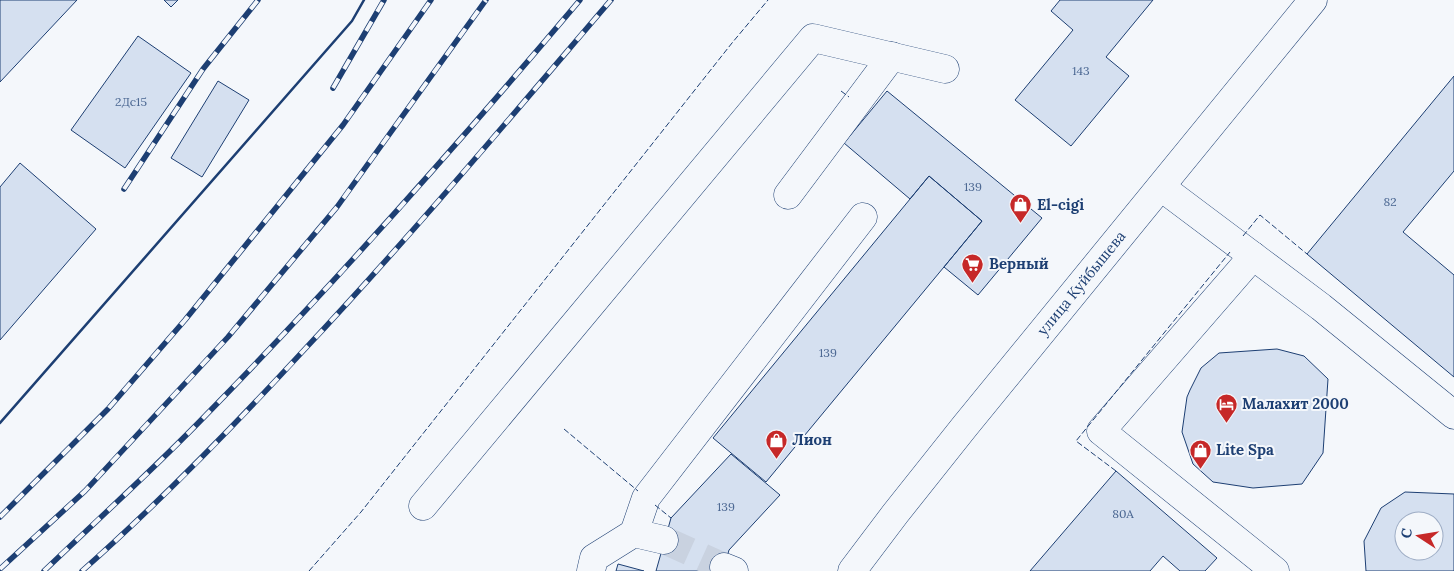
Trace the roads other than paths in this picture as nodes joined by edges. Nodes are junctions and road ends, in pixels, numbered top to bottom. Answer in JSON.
{"nodes":[{"id":1,"x":1313,"y":0,"type":"edge"},
{"id":2,"x":892,"y":56,"type":"junction"},
{"id":3,"x":945,"y":69,"type":"dead end"},
{"id":4,"x":1161,"y":187,"type":"junction"},
{"id":5,"x":788,"y":195,"type":"dead end"},
{"id":6,"x":863,"y":217,"type":"dead end"},
{"id":7,"x":1253,"y":256,"type":"junction"},
{"id":8,"x":1454,"y":415,"type":"edge"},
{"id":9,"x":423,"y":506,"type":"dead end"},
{"id":10,"x":634,"y":533,"type":"junction"},
{"id":11,"x":664,"y":540,"type":"tunnel mouth"},
{"id":12,"x":591,"y":571,"type":"edge"},
{"id":13,"x":852,"y":571,"type":"edge"},
{"id":14,"x":1275,"y":571,"type":"edge"}],
"edges":[{"from":1,"to":4,"type":"street","name":"улица Куйбышева"},
{"from":2,"to":3,"type":"street"},
{"from":2,"to":5,"type":"street"},
{"from":2,"to":9,"type":"street"},
{"from":4,"to":7,"type":"street"},
{"from":4,"to":13,"type":"street","name":"улица Куйбышева"},
{"from":6,"to":10,"type":"street"},
{"from":7,"to":8,"type":"street"},
{"from":7,"to":14,"type":"street"},
{"from":10,"to":11,"type":"street"},
{"from":10,"to":12,"type":"street"}]}
